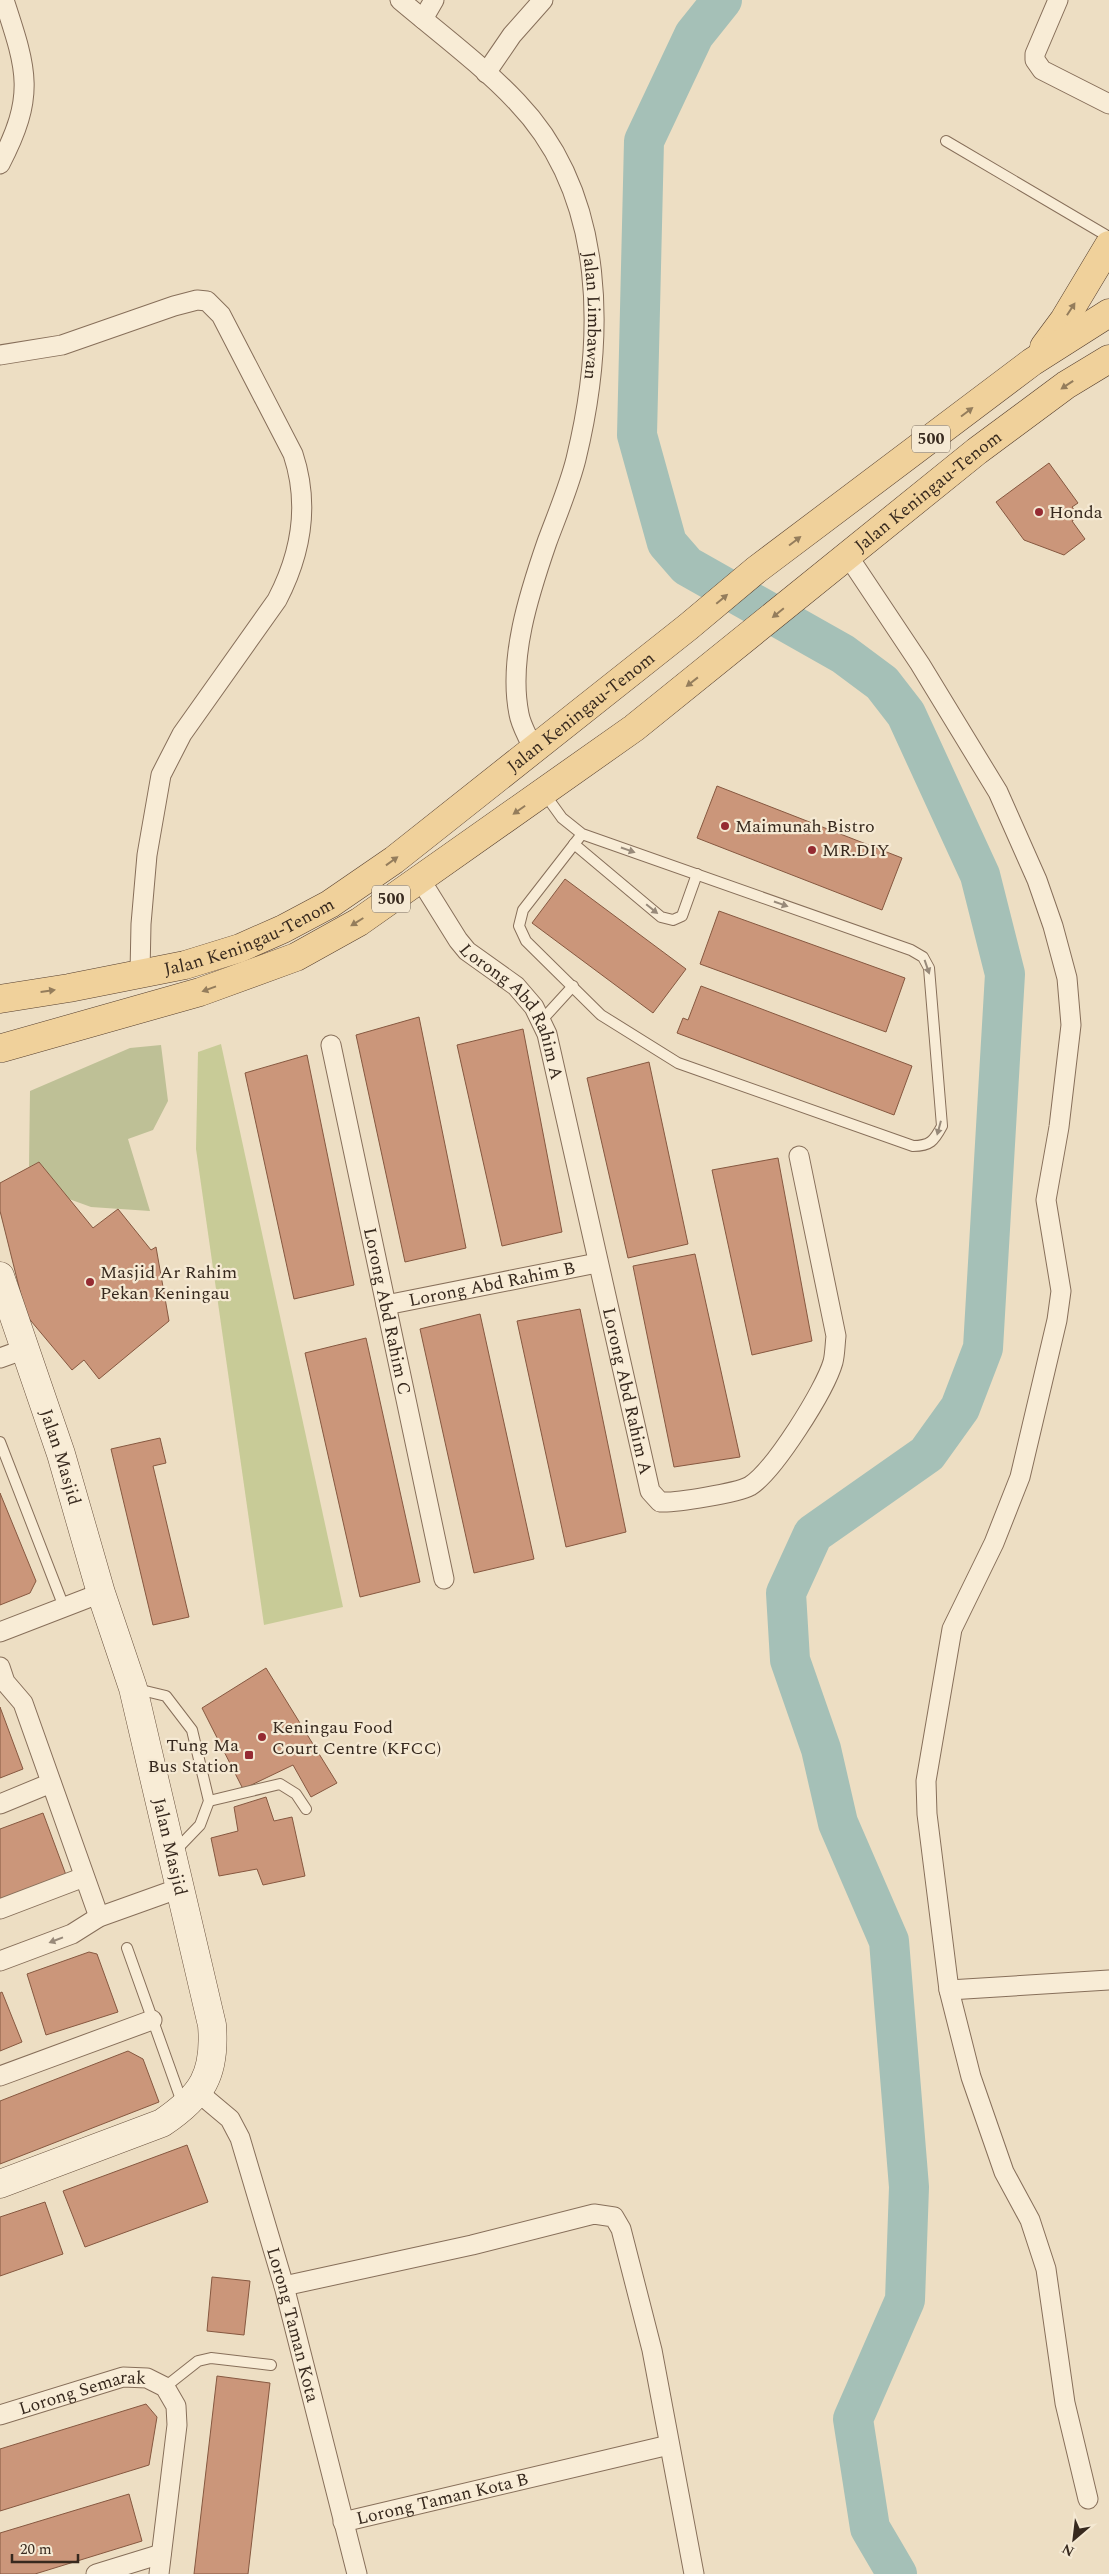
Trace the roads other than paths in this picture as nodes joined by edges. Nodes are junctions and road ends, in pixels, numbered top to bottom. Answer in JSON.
{"nodes":[{"id":1,"x":4,"y":0,"type":"edge"},
{"id":2,"x":400,"y":0,"type":"edge"},
{"id":3,"x":434,"y":0,"type":"edge"},
{"id":4,"x":543,"y":0,"type":"edge"},
{"id":5,"x":1058,"y":0,"type":"edge"},
{"id":6,"x":423,"y":19,"type":"junction"},
{"id":7,"x":486,"y":73,"type":"junction"},
{"id":8,"x":1109,"y":104,"type":"edge"},
{"id":9,"x":946,"y":141,"type":"dead end"},
{"id":10,"x":0,"y":164,"type":"edge"},
{"id":11,"x":1109,"y":237,"type":"edge"},
{"id":12,"x":1109,"y":245,"type":"edge"},
{"id":13,"x":1109,"y":312,"type":"edge"},
{"id":14,"x":0,"y":355,"type":"edge"},
{"id":15,"x":1109,"y":359,"type":"edge"},
{"id":16,"x":1032,"y":362,"type":"junction"},
{"id":17,"x":848,"y":556,"type":"junction"},
{"id":18,"x":534,"y":749,"type":"junction"},
{"id":19,"x":544,"y":792,"type":"junction"},
{"id":20,"x":582,"y":834,"type":"junction"},
{"id":21,"x":574,"y":844,"type":"junction"},
{"id":22,"x":697,"y":874,"type":"junction"},
{"id":23,"x":420,"y":879,"type":"junction"},
{"id":24,"x":140,"y":973,"type":"junction"},
{"id":25,"x":573,"y":986,"type":"junction"},
{"id":26,"x":0,"y":998,"type":"edge"},
{"id":27,"x":541,"y":1021,"type":"junction"},
{"id":28,"x":1,"y":1044,"type":"edge"},
{"id":29,"x":331,"y":1045,"type":"dead end"},
{"id":30,"x":799,"y":1156,"type":"dead end"},
{"id":31,"x":597,"y":1263,"type":"junction"},
{"id":32,"x":0,"y":1276,"type":"edge"},
{"id":33,"x":386,"y":1305,"type":"junction"},
{"id":34,"x":12,"y":1353,"type":"edge"},
{"id":35,"x":0,"y":1442,"type":"edge"},
{"id":36,"x":444,"y":1579,"type":"dead end"},
{"id":37,"x":101,"y":1593,"type":"junction"},
{"id":38,"x":64,"y":1607,"type":"junction"},
{"id":39,"x":0,"y":1632,"type":"edge"},
{"id":40,"x":2,"y":1677,"type":"edge"},
{"id":41,"x":133,"y":1688,"type":"junction"},
{"id":42,"x":52,"y":1783,"type":"junction"},
{"id":43,"x":209,"y":1801,"type":"junction"},
{"id":44,"x":0,"y":1804,"type":"edge"},
{"id":45,"x":306,"y":1809,"type":"dead end"},
{"id":46,"x":172,"y":1854,"type":"junction"},
{"id":47,"x":84,"y":1877,"type":"junction"},
{"id":48,"x":180,"y":1888,"type":"junction"},
{"id":49,"x":0,"y":1909,"type":"edge"},
{"id":50,"x":99,"y":1917,"type":"junction"},
{"id":51,"x":127,"y":1948,"type":"dead end"},
{"id":52,"x":0,"y":1961,"type":"edge"},
{"id":53,"x":1109,"y":1980,"type":"edge"},
{"id":54,"x":949,"y":1990,"type":"junction"},
{"id":55,"x":152,"y":2020,"type":"junction"},
{"id":56,"x":0,"y":2076,"type":"edge"},
{"id":57,"x":191,"y":2101,"type":"junction"},
{"id":58,"x":0,"y":2184,"type":"edge"},
{"id":59,"x":284,"y":2286,"type":"junction"},
{"id":60,"x":271,"y":2365,"type":"dead end"},
{"id":61,"x":165,"y":2387,"type":"junction"},
{"id":62,"x":0,"y":2415,"type":"edge"},
{"id":63,"x":669,"y":2445,"type":"junction"},
{"id":64,"x":1088,"y":2499,"type":"dead end"},
{"id":65,"x":343,"y":2522,"type":"junction"},
{"id":66,"x":161,"y":2554,"type":"junction"},
{"id":67,"x":96,"y":2574,"type":"edge"},
{"id":68,"x":159,"y":2574,"type":"edge"},
{"id":69,"x":357,"y":2574,"type":"edge"},
{"id":70,"x":694,"y":2574,"type":"edge"}],
"edges":[{"from":1,"to":10,"type":"street"},
{"from":2,"to":6,"type":"street","name":"Jalan Limbawan"},
{"from":3,"to":6,"type":"street"},
{"from":4,"to":7,"type":"street"},
{"from":5,"to":8,"type":"street"},
{"from":6,"to":7,"type":"street","name":"Jalan Limbawan"},
{"from":7,"to":18,"type":"street","name":"Jalan Limbawan"},
{"from":9,"to":11,"type":"lane"},
{"from":16,"to":12,"type":"main road","one_way":true},
{"from":13,"to":16,"type":"main road","name":"Jalan Keningau-Tenom","number":"500"},
{"from":14,"to":24,"type":"street"},
{"from":15,"to":17,"type":"main road","name":"Jalan Keningau-Tenom","number":"500","one_way":true},
{"from":18,"to":16,"type":"main road","name":"Jalan Keningau-Tenom","number":"500","one_way":true},
{"from":17,"to":19,"type":"main road","name":"Jalan Keningau-Tenom","number":"500","one_way":true},
{"from":17,"to":54,"type":"street"},
{"from":24,"to":18,"type":"main road","name":"Jalan Keningau-Tenom","number":"500","one_way":true},
{"from":19,"to":20,"type":"lane"},
{"from":19,"to":23,"type":"main road","name":"Jalan Keningau-Tenom","number":"500","one_way":true},
{"from":20,"to":21,"type":"lane"},
{"from":20,"to":22,"type":"lane","one_way":true},
{"from":21,"to":22,"type":"lane","one_way":true},
{"from":21,"to":25,"type":"lane"},
{"from":22,"to":25,"type":"lane","one_way":true},
{"from":23,"to":27,"type":"street","name":"Lorong Abd Rahim A"},
{"from":23,"to":28,"type":"main road","name":"Jalan Keningau-Tenom","number":"500","one_way":true},
{"from":26,"to":24,"type":"main road","name":"Jalan Keningau-Tenom","number":"500","one_way":true},
{"from":25,"to":27,"type":"lane"},
{"from":27,"to":31,"type":"street","name":"Lorong Abd Rahim A"},
{"from":29,"to":33,"type":"street","name":"Lorong Abd Rahim C"},
{"from":30,"to":31,"type":"street","name":"Lorong Abd Rahim A"},
{"from":31,"to":33,"type":"street","name":"Lorong Abd Rahim B"},
{"from":32,"to":34,"type":"street","name":"Jalan Masjid"},
{"from":33,"to":36,"type":"street","name":"Lorong Abd Rahim C"},
{"from":34,"to":37,"type":"street","name":"Jalan Masjid"},
{"from":35,"to":38,"type":"lane"},
{"from":37,"to":38,"type":"street"},
{"from":37,"to":41,"type":"street","name":"Jalan Masjid"},
{"from":38,"to":39,"type":"street"},
{"from":40,"to":42,"type":"street"},
{"from":41,"to":43,"type":"lane"},
{"from":41,"to":46,"type":"street","name":"Jalan Masjid"},
{"from":42,"to":44,"type":"street"},
{"from":42,"to":47,"type":"street"},
{"from":43,"to":45,"type":"lane"},
{"from":43,"to":46,"type":"lane"},
{"from":46,"to":48,"type":"street","name":"Jalan Masjid"},
{"from":47,"to":49,"type":"street"},
{"from":47,"to":50,"type":"street"},
{"from":48,"to":50,"type":"street"},
{"from":48,"to":57,"type":"street","name":"Jalan Masjid"},
{"from":50,"to":52,"type":"street","one_way":true},
{"from":51,"to":55,"type":"lane"},
{"from":53,"to":54,"type":"street"},
{"from":54,"to":64,"type":"street"},
{"from":55,"to":56,"type":"street"},
{"from":55,"to":57,"type":"lane"},
{"from":57,"to":58,"type":"street"},
{"from":57,"to":59,"type":"street","name":"Lorong Taman Kota"},
{"from":59,"to":63,"type":"street"},
{"from":59,"to":65,"type":"street","name":"Lorong Taman Kota"},
{"from":60,"to":61,"type":"lane"},
{"from":61,"to":62,"type":"street","name":"Lorong Semarak"},
{"from":61,"to":66,"type":"street"},
{"from":63,"to":65,"type":"street","name":"Lorong Taman Kota B"},
{"from":63,"to":70,"type":"street"},
{"from":65,"to":69,"type":"street","name":"Lorong Taman Kota"},
{"from":66,"to":67,"type":"street"},
{"from":66,"to":68,"type":"street"}]}
